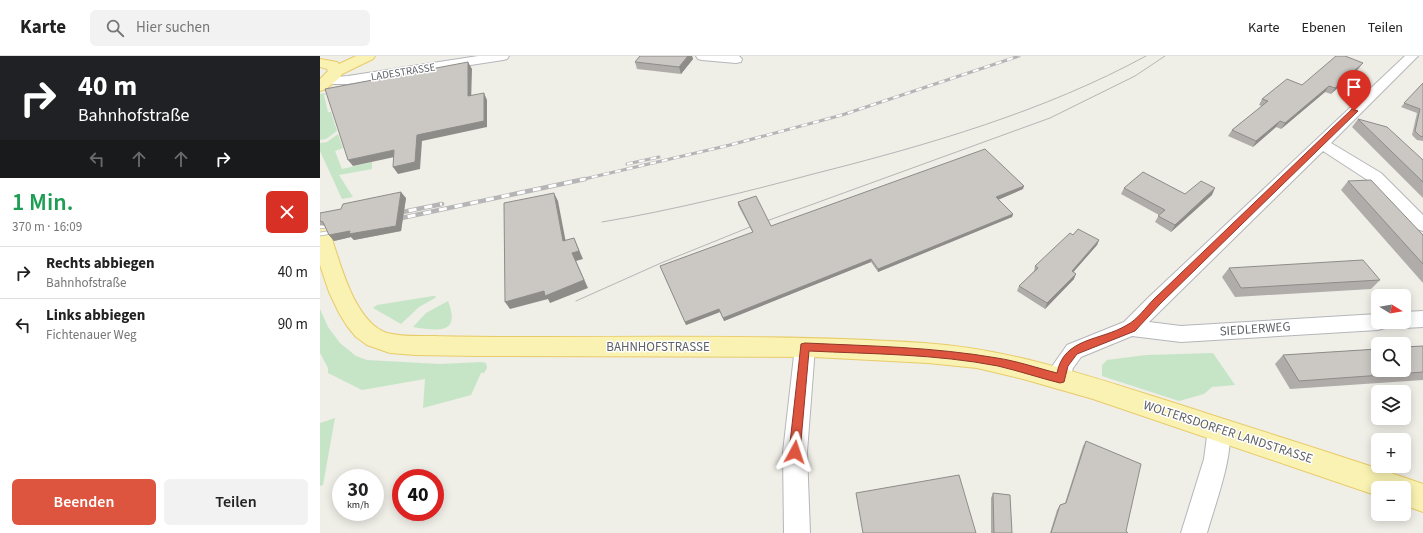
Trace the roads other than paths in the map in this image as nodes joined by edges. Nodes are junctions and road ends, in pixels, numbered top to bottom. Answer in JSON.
{"nodes":[{"id":1,"x":354,"y":56,"type":"edge"},
{"id":2,"x":368,"y":56,"type":"edge"},
{"id":3,"x":503,"y":56,"type":"edge"},
{"id":4,"x":702,"y":56,"type":"edge"},
{"id":5,"x":1412,"y":56,"type":"edge"},
{"id":6,"x":736,"y":59,"type":"dead end"},
{"id":7,"x":326,"y":73,"type":"edge"},
{"id":8,"x":1321,"y":143,"type":"junction"},
{"id":9,"x":1423,"y":225,"type":"edge"},
{"id":10,"x":320,"y":233,"type":"edge"},
{"id":11,"x":1423,"y":319,"type":"edge"},
{"id":12,"x":1411,"y":320,"type":"edge"},
{"id":13,"x":1371,"y":322,"type":"edge"},
{"id":14,"x":1131,"y":328,"type":"junction"},
{"id":15,"x":805,"y":347,"type":"junction"},
{"id":16,"x":1060,"y":379,"type":"junction"},
{"id":17,"x":1219,"y":430,"type":"junction"},
{"id":18,"x":1373,"y":481,"type":"edge"},
{"id":19,"x":1411,"y":494,"type":"edge"},
{"id":20,"x":1423,"y":498,"type":"edge"},
{"id":21,"x":797,"y":533,"type":"edge"},
{"id":22,"x":1194,"y":533,"type":"edge"}],
"edges":[{"from":1,"to":7,"type":"main road"},
{"from":2,"to":7,"type":"main road"},
{"from":3,"to":7,"type":"street","name":"LADESTRASSE"},
{"from":4,"to":6,"type":"street"},
{"from":5,"to":8,"type":"street"},
{"from":8,"to":9,"type":"street"},
{"from":8,"to":14,"type":"street"},
{"from":10,"to":15,"type":"main road","name":"BAHNHOFSTRASSE"},
{"from":11,"to":12,"type":"street"},
{"from":13,"to":14,"type":"street","name":"SIEDLERWEG"},
{"from":14,"to":16,"type":"street"},
{"from":15,"to":16,"type":"main road","name":"BAHNHOFSTRASSE"},
{"from":15,"to":21,"type":"street"},
{"from":16,"to":17,"type":"main road","name":"WOLTERSDORFER LANDSTRASSE"},
{"from":17,"to":18,"type":"main road","name":"WOLTERSDORFER LANDSTRASSE"},
{"from":17,"to":22,"type":"street"},
{"from":19,"to":20,"type":"main road"}]}
